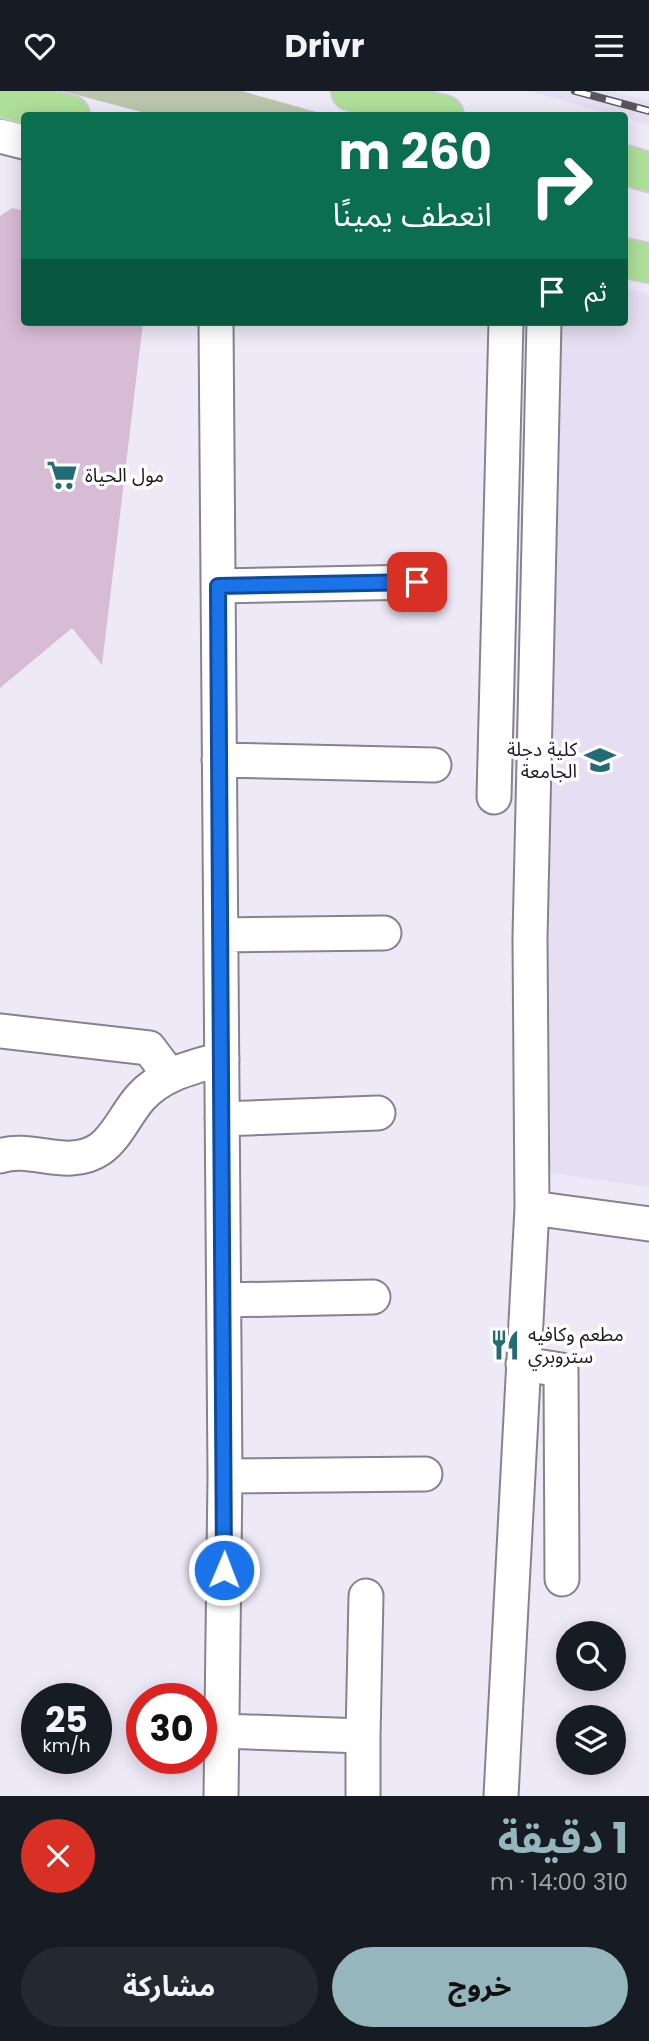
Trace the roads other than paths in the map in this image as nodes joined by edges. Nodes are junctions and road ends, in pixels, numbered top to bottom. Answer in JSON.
{"nodes":[{"id":1,"x":0,"y":97,"type":"edge"},
{"id":2,"x":367,"y":101,"type":"edge"},
{"id":3,"x":58,"y":112,"type":"edge"},
{"id":4,"x":420,"y":112,"type":"edge"},
{"id":5,"x":0,"y":136,"type":"edge"},
{"id":6,"x":21,"y":141,"type":"edge"},
{"id":7,"x":628,"y":166,"type":"edge"},
{"id":8,"x":649,"y":172,"type":"edge"},
{"id":9,"x":628,"y":259,"type":"edge"},
{"id":10,"x":649,"y":264,"type":"edge"},
{"id":11,"x":215,"y":326,"type":"edge"},
{"id":12,"x":506,"y":326,"type":"edge"},
{"id":13,"x":544,"y":326,"type":"edge"},
{"id":14,"x":417,"y":582,"type":"dead end"},
{"id":15,"x":218,"y":586,"type":"junction"},
{"id":16,"x":219,"y":760,"type":"junction"},
{"id":17,"x":434,"y":765,"type":"dead end"},
{"id":18,"x":494,"y":797,"type":"dead end"},
{"id":19,"x":384,"y":933,"type":"dead end"},
{"id":20,"x":221,"y":935,"type":"junction"},
{"id":21,"x":0,"y":1031,"type":"edge"},
{"id":22,"x":222,"y":1059,"type":"junction"},
{"id":23,"x":170,"y":1076,"type":"junction"},
{"id":24,"x":378,"y":1113,"type":"dead end"},
{"id":25,"x":222,"y":1119,"type":"junction"},
{"id":26,"x":0,"y":1156,"type":"edge"},
{"id":27,"x":532,"y":1208,"type":"junction"},
{"id":28,"x":649,"y":1224,"type":"edge"},
{"id":29,"x":373,"y":1297,"type":"dead end"},
{"id":30,"x":224,"y":1300,"type":"junction"},
{"id":31,"x":523,"y":1364,"type":"junction"},
{"id":32,"x":425,"y":1473,"type":"dead end"},
{"id":33,"x":225,"y":1476,"type":"junction"},
{"id":34,"x":562,"y":1579,"type":"dead end"},
{"id":35,"x":366,"y":1596,"type":"dead end"},
{"id":36,"x":222,"y":1731,"type":"junction"},
{"id":37,"x":363,"y":1736,"type":"junction"},
{"id":38,"x":221,"y":1796,"type":"edge"},
{"id":39,"x":363,"y":1796,"type":"edge"},
{"id":40,"x":501,"y":1796,"type":"edge"}],
"edges":[{"from":1,"to":3,"type":"main road"},
{"from":2,"to":4,"type":"main road"},
{"from":5,"to":6,"type":"street"},
{"from":7,"to":8,"type":"main road"},
{"from":9,"to":10,"type":"main road"},
{"from":11,"to":15,"type":"street"},
{"from":12,"to":18,"type":"street"},
{"from":13,"to":27,"type":"street"},
{"from":14,"to":15,"type":"street"},
{"from":15,"to":16,"type":"street"},
{"from":16,"to":17,"type":"street"},
{"from":16,"to":20,"type":"street"},
{"from":19,"to":20,"type":"street"},
{"from":20,"to":22,"type":"street"},
{"from":21,"to":23,"type":"street"},
{"from":22,"to":23,"type":"street"},
{"from":22,"to":25,"type":"street"},
{"from":23,"to":26,"type":"street"},
{"from":24,"to":25,"type":"street"},
{"from":25,"to":30,"type":"street"},
{"from":27,"to":28,"type":"street"},
{"from":27,"to":31,"type":"street"},
{"from":29,"to":30,"type":"street"},
{"from":30,"to":33,"type":"street"},
{"from":31,"to":34,"type":"street"},
{"from":31,"to":40,"type":"street"},
{"from":32,"to":33,"type":"street"},
{"from":33,"to":36,"type":"street"},
{"from":35,"to":37,"type":"street"},
{"from":36,"to":37,"type":"street"},
{"from":36,"to":38,"type":"street"},
{"from":37,"to":39,"type":"street"}]}
